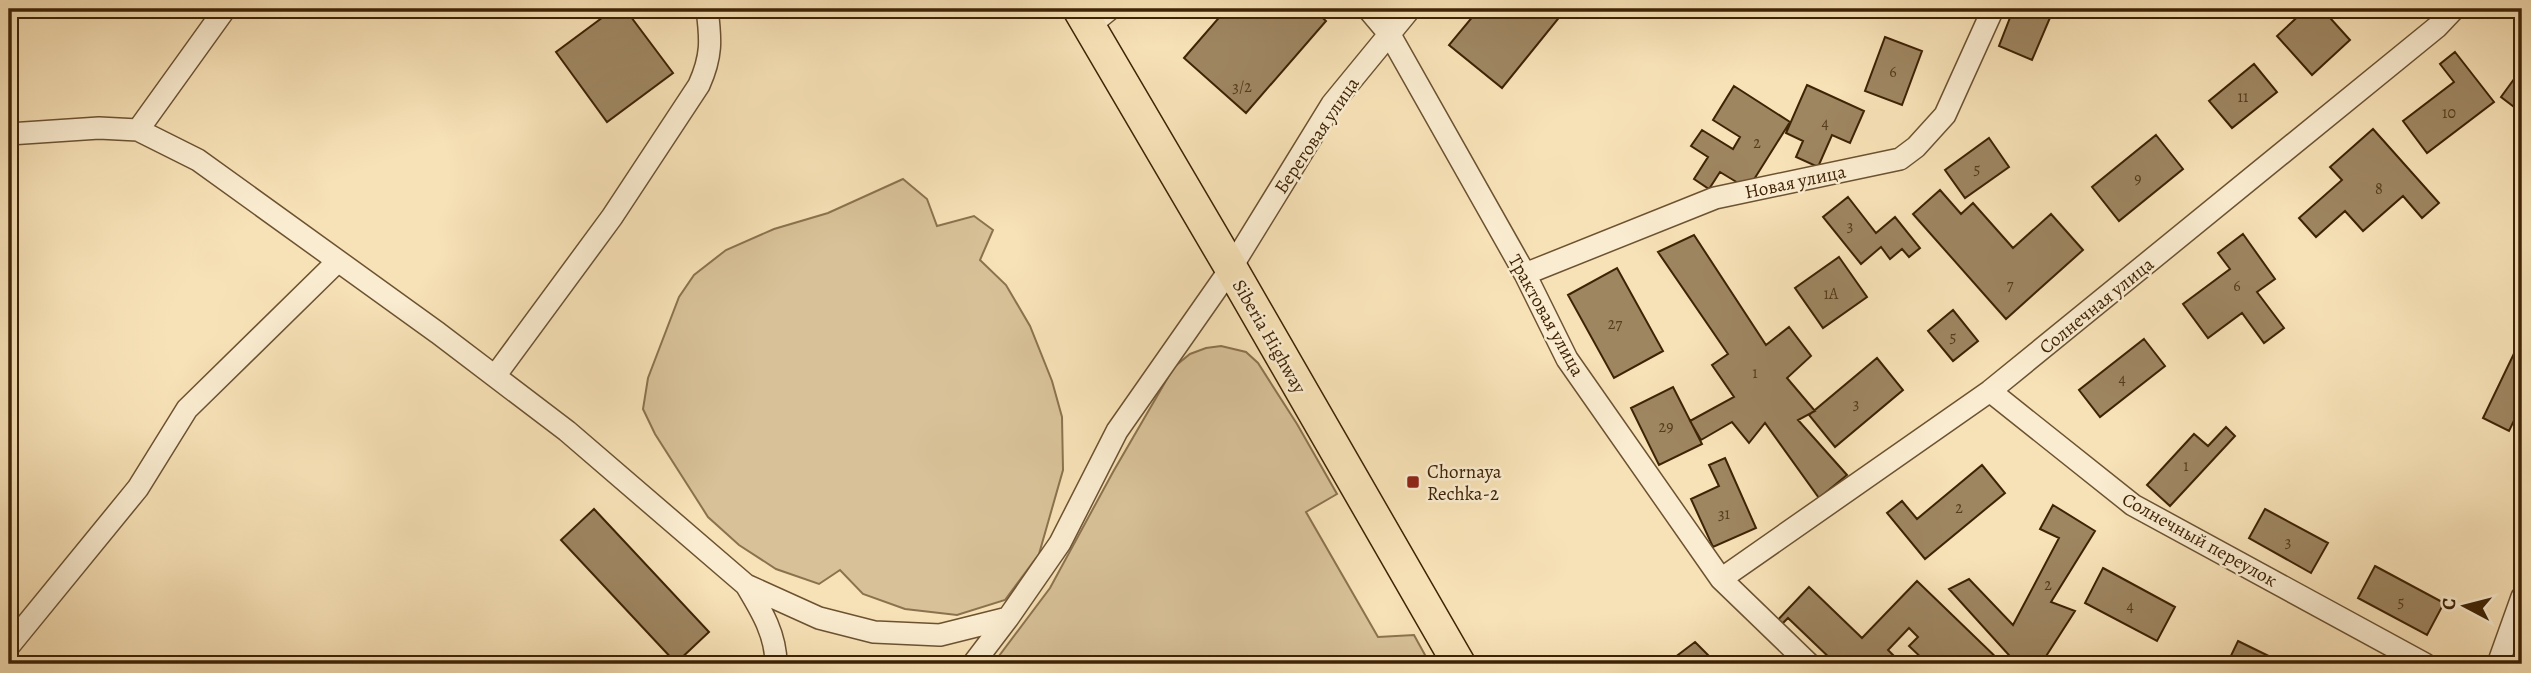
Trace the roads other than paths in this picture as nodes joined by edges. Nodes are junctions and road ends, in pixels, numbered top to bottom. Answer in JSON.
{"nodes":[{"id":1,"x":225,"y":9,"type":"edge"},
{"id":2,"x":707,"y":9,"type":"edge"},
{"id":3,"x":1368,"y":9,"type":"edge"},
{"id":4,"x":1410,"y":9,"type":"edge"},
{"id":5,"x":1993,"y":9,"type":"edge"},
{"id":6,"x":2454,"y":9,"type":"edge"},
{"id":7,"x":1093,"y":14,"type":"edge"},
{"id":8,"x":1390,"y":35,"type":"junction"},
{"id":9,"x":138,"y":130,"type":"junction"},
{"id":10,"x":9,"y":134,"type":"edge"},
{"id":11,"x":337,"y":262,"type":"junction"},
{"id":12,"x":1231,"y":268,"type":"junction"},
{"id":13,"x":1525,"y":274,"type":"junction"},
{"id":14,"x":495,"y":376,"type":"junction"},
{"id":15,"x":1990,"y":391,"type":"junction"},
{"id":16,"x":1721,"y":579,"type":"junction"},
{"id":17,"x":746,"y":585,"type":"junction"},
{"id":18,"x":2522,"y":597,"type":"edge"},
{"id":19,"x":1008,"y":618,"type":"junction"},
{"id":20,"x":9,"y":646,"type":"edge"},
{"id":21,"x":776,"y":664,"type":"edge"},
{"id":22,"x":973,"y":664,"type":"edge"},
{"id":23,"x":1458,"y":664,"type":"edge"},
{"id":24,"x":1809,"y":664,"type":"edge"},
{"id":25,"x":2425,"y":664,"type":"edge"},
{"id":26,"x":2498,"y":664,"type":"edge"}],
"edges":[{"from":1,"to":9,"type":"street"},
{"from":2,"to":14,"type":"street"},
{"from":3,"to":8,"type":"street","name":"Трактовая улица"},
{"from":4,"to":8,"type":"street","name":"Береговая улица"},
{"from":5,"to":13,"type":"street","name":"Новая улица"},
{"from":6,"to":15,"type":"street","name":"Солнечная улица"},
{"from":7,"to":12,"type":"highway","name":"Siberia Highway"},
{"from":8,"to":12,"type":"street","name":"Береговая улица"},
{"from":8,"to":13,"type":"street","name":"Трактовая улица"},
{"from":9,"to":10,"type":"street"},
{"from":9,"to":11,"type":"street"},
{"from":11,"to":14,"type":"street"},
{"from":11,"to":20,"type":"street"},
{"from":12,"to":19,"type":"street","name":"Береговая улица"},
{"from":12,"to":23,"type":"highway","name":"Siberia Highway"},
{"from":13,"to":16,"type":"street","name":"Трактовая улица"},
{"from":14,"to":17,"type":"street"},
{"from":15,"to":16,"type":"street","name":"Солнечная улица"},
{"from":15,"to":25,"type":"street","name":"Солнечный переулок"},
{"from":16,"to":24,"type":"street","name":"Трактовая улица"},
{"from":17,"to":19,"type":"street"},
{"from":17,"to":21,"type":"street"},
{"from":18,"to":26,"type":"street"},
{"from":19,"to":22,"type":"street","name":"Береговая улица"}]}
